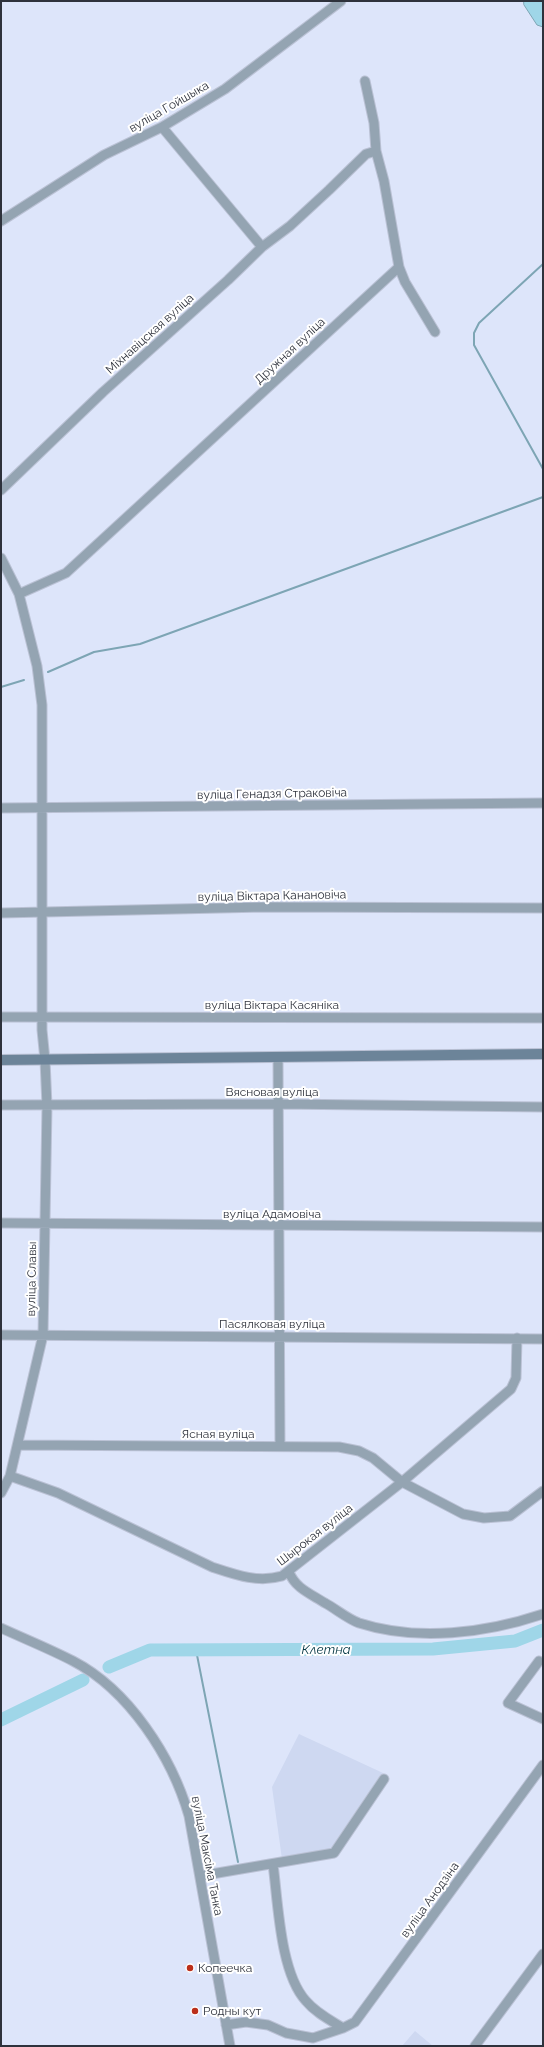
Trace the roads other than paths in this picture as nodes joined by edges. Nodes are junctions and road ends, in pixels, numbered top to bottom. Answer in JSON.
{"nodes":[{"id":1,"x":341,"y":1,"type":"edge"},
{"id":2,"x":365,"y":81,"type":"dead end"},
{"id":3,"x":162,"y":127,"type":"junction"},
{"id":4,"x":376,"y":151,"type":"junction"},
{"id":5,"x":1,"y":220,"type":"edge"},
{"id":6,"x":262,"y":247,"type":"junction"},
{"id":7,"x":400,"y":267,"type":"junction"},
{"id":8,"x":435,"y":332,"type":"dead end"},
{"id":9,"x":1,"y":490,"type":"edge"},
{"id":10,"x":1,"y":558,"type":"edge"},
{"id":11,"x":19,"y":594,"type":"junction"},
{"id":12,"x":543,"y":804,"type":"edge"},
{"id":13,"x":1,"y":808,"type":"edge"},
{"id":14,"x":42,"y":808,"type":"junction"},
{"id":15,"x":543,"y":908,"type":"edge"},
{"id":16,"x":1,"y":913,"type":"edge"},
{"id":17,"x":41,"y":913,"type":"junction"},
{"id":18,"x":1,"y":1017,"type":"edge"},
{"id":19,"x":42,"y":1017,"type":"junction"},
{"id":20,"x":543,"y":1018,"type":"edge"},
{"id":21,"x":543,"y":1054,"type":"edge"},
{"id":22,"x":278,"y":1058,"type":"junction"},
{"id":23,"x":1,"y":1060,"type":"edge"},
{"id":24,"x":46,"y":1060,"type":"junction"},
{"id":25,"x":279,"y":1104,"type":"junction"},
{"id":26,"x":1,"y":1105,"type":"edge"},
{"id":27,"x":47,"y":1106,"type":"junction"},
{"id":28,"x":543,"y":1107,"type":"edge"},
{"id":29,"x":1,"y":1223,"type":"edge"},
{"id":30,"x":45,"y":1223,"type":"junction"},
{"id":31,"x":280,"y":1226,"type":"junction"},
{"id":32,"x":543,"y":1227,"type":"edge"},
{"id":33,"x":43,"y":1334,"type":"junction"},
{"id":34,"x":1,"y":1335,"type":"edge"},
{"id":35,"x":280,"y":1336,"type":"junction"},
{"id":36,"x":517,"y":1338,"type":"junction"},
{"id":37,"x":543,"y":1339,"type":"edge"},
{"id":38,"x":18,"y":1445,"type":"junction"},
{"id":39,"x":280,"y":1446,"type":"junction"},
{"id":40,"x":10,"y":1476,"type":"junction"},
{"id":41,"x":404,"y":1483,"type":"junction"},
{"id":42,"x":543,"y":1491,"type":"edge"},
{"id":43,"x":1,"y":1493,"type":"edge"},
{"id":44,"x":289,"y":1572,"type":"junction"},
{"id":45,"x":543,"y":1614,"type":"edge"},
{"id":46,"x":1,"y":1628,"type":"edge"},
{"id":47,"x":538,"y":1661,"type":"dead end"},
{"id":48,"x":543,"y":1719,"type":"edge"},
{"id":49,"x":543,"y":1765,"type":"edge"},
{"id":50,"x":384,"y":1779,"type":"dead end"},
{"id":51,"x":273,"y":1864,"type":"junction"},
{"id":52,"x":200,"y":1876,"type":"junction"},
{"id":53,"x":543,"y":1954,"type":"edge"},
{"id":54,"x":226,"y":2025,"type":"junction"},
{"id":55,"x":343,"y":2028,"type":"junction"},
{"id":56,"x":230,"y":2046,"type":"edge"},
{"id":57,"x":475,"y":2046,"type":"edge"}],
"edges":[{"from":1,"to":3,"type":"street","name":"вуліца Гойшыка"},
{"from":2,"to":4,"type":"street"},
{"from":3,"to":5,"type":"street","name":"вуліца Гойшыка"},
{"from":3,"to":6,"type":"street"},
{"from":4,"to":6,"type":"street"},
{"from":4,"to":7,"type":"street"},
{"from":6,"to":9,"type":"street","name":"Міхнавіцская вуліца"},
{"from":7,"to":8,"type":"street"},
{"from":7,"to":11,"type":"street","name":"Дружная вуліца"},
{"from":10,"to":11,"type":"street"},
{"from":11,"to":14,"type":"street","name":"вуліца Славы"},
{"from":12,"to":14,"type":"street","name":"вуліца Генадзя Страковіча"},
{"from":13,"to":14,"type":"street","name":"вуліца Генадзя Страковіча"},
{"from":14,"to":17,"type":"street","name":"вуліца Славы"},
{"from":15,"to":17,"type":"street","name":"вуліца Віктара Канановіча"},
{"from":16,"to":17,"type":"street","name":"вуліца Віктара Канановіча"},
{"from":17,"to":19,"type":"street","name":"вуліца Славы"},
{"from":18,"to":19,"type":"street","name":"вуліца Віктара Касяніка"},
{"from":19,"to":20,"type":"street","name":"вуліца Віктара Касяніка"},
{"from":19,"to":24,"type":"street","name":"вуліца Славы"},
{"from":21,"to":22,"type":"street"},
{"from":22,"to":24,"type":"street"},
{"from":22,"to":25,"type":"street"},
{"from":23,"to":24,"type":"street"},
{"from":24,"to":27,"type":"street","name":"вуліца Славы"},
{"from":25,"to":27,"type":"street","name":"Вясновая вуліца"},
{"from":25,"to":28,"type":"street","name":"Вясновая вуліца"},
{"from":25,"to":31,"type":"street"},
{"from":26,"to":27,"type":"street","name":"Вясновая вуліца"},
{"from":27,"to":30,"type":"street","name":"вуліца Славы"},
{"from":29,"to":30,"type":"street","name":"вуліца Адамовіча"},
{"from":30,"to":31,"type":"street","name":"вуліца Адамовіча"},
{"from":30,"to":33,"type":"street","name":"вуліца Славы"},
{"from":31,"to":32,"type":"street","name":"вуліца Адамовіча"},
{"from":31,"to":35,"type":"street"},
{"from":33,"to":34,"type":"street","name":"Пасялковая вуліца"},
{"from":33,"to":35,"type":"street","name":"Пасялковая вуліца"},
{"from":33,"to":38,"type":"street","name":"вуліца Славы"},
{"from":35,"to":36,"type":"street","name":"Пасялковая вуліца"},
{"from":35,"to":39,"type":"street"},
{"from":36,"to":37,"type":"street","name":"Пасялковая вуліца"},
{"from":36,"to":41,"type":"street","name":"Шырокая вуліца"},
{"from":38,"to":39,"type":"street","name":"Ясная вуліца"},
{"from":38,"to":40,"type":"street","name":"вуліца Славы"},
{"from":39,"to":41,"type":"street","name":"Ясная вуліца"},
{"from":40,"to":43,"type":"street","name":"вуліца Славы"},
{"from":40,"to":44,"type":"street","name":"Шырокая вуліца"},
{"from":41,"to":42,"type":"street"},
{"from":41,"to":44,"type":"street","name":"Шырокая вуліца"},
{"from":44,"to":45,"type":"street"},
{"from":46,"to":52,"type":"street","name":"вуліца Максіма Танка"},
{"from":47,"to":48,"type":"street"},
{"from":49,"to":55,"type":"street","name":"вуліца Анодзіна"},
{"from":50,"to":51,"type":"street"},
{"from":51,"to":52,"type":"street"},
{"from":51,"to":55,"type":"street"},
{"from":52,"to":54,"type":"street","name":"вуліца Максіма Танка"},
{"from":53,"to":57,"type":"street"},
{"from":54,"to":55,"type":"street"},
{"from":54,"to":56,"type":"street","name":"вуліца Максіма Танка"}]}
